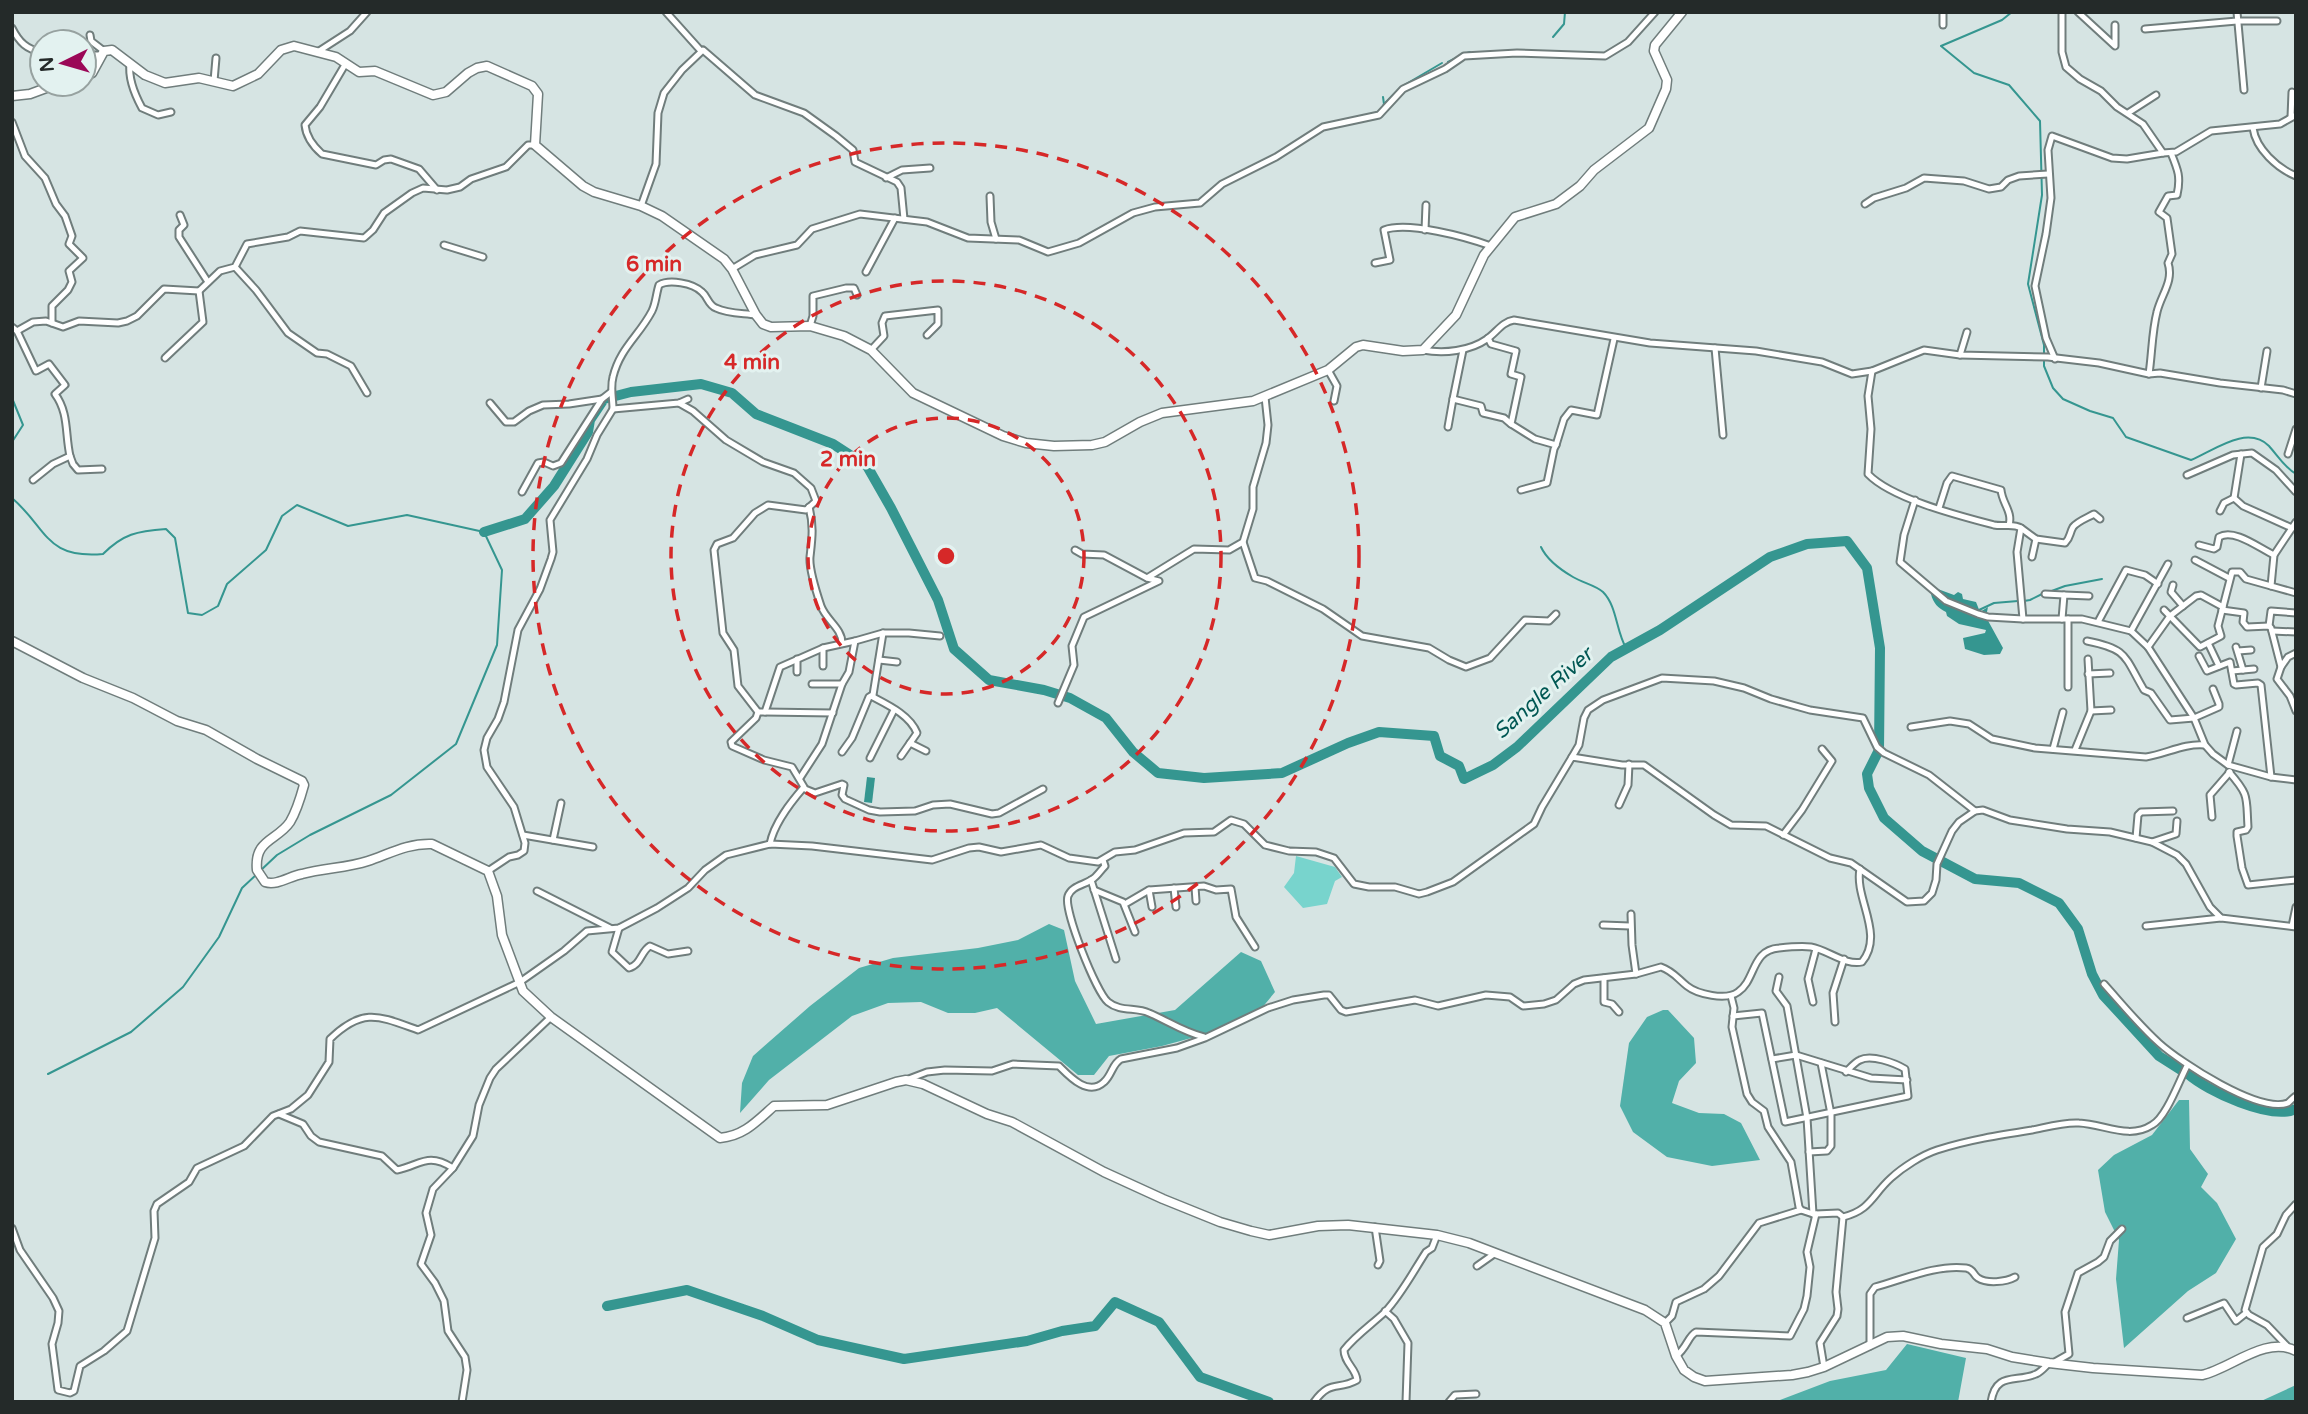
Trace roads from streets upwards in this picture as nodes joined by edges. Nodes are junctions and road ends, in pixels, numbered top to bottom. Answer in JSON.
{"nodes":[{"id":1,"x":367,"y":12,"type":"edge"},
{"id":2,"x":666,"y":12,"type":"edge"},
{"id":3,"x":1655,"y":12,"type":"edge"},
{"id":4,"x":1682,"y":12,"type":"edge"},
{"id":5,"x":1944,"y":12,"type":"edge"},
{"id":6,"x":2062,"y":12,"type":"edge"},
{"id":7,"x":2078,"y":12,"type":"edge"},
{"id":8,"x":2237,"y":12,"type":"edge"},
{"id":9,"x":2237,"y":21,"type":"junction"},
{"id":10,"x":2277,"y":21,"type":"dead end"},
{"id":11,"x":1943,"y":25,"type":"dead end"},
{"id":12,"x":2115,"y":25,"type":"dead end"},
{"id":13,"x":12,"y":28,"type":"edge"},
{"id":14,"x":2145,"y":29,"type":"dead end"},
{"id":15,"x":28,"y":48,"type":"edge"},
{"id":16,"x":98,"y":49,"type":"edge"},
{"id":17,"x":319,"y":51,"type":"junction"},
{"id":18,"x":701,"y":51,"type":"junction"},
{"id":19,"x":98,"y":53,"type":"edge"},
{"id":20,"x":102,"y":53,"type":"junction"},
{"id":21,"x":216,"y":58,"type":"dead end"},
{"id":22,"x":98,"y":61,"type":"edge"},
{"id":23,"x":346,"y":63,"type":"junction"},
{"id":24,"x":130,"y":64,"type":"junction"},
{"id":25,"x":214,"y":81,"type":"junction"},
{"id":26,"x":2244,"y":90,"type":"dead end"},
{"id":27,"x":2292,"y":92,"type":"dead end"},
{"id":28,"x":2156,"y":95,"type":"dead end"},
{"id":29,"x":171,"y":112,"type":"dead end"},
{"id":30,"x":2128,"y":113,"type":"junction"},
{"id":31,"x":2294,"y":116,"type":"edge"},
{"id":32,"x":12,"y":122,"type":"edge"},
{"id":33,"x":2253,"y":128,"type":"junction"},
{"id":34,"x":535,"y":145,"type":"junction"},
{"id":35,"x":2163,"y":153,"type":"junction"},
{"id":36,"x":2171,"y":153,"type":"junction"},
{"id":37,"x":930,"y":169,"type":"dead end"},
{"id":38,"x":2048,"y":174,"type":"junction"},
{"id":39,"x":2296,"y":176,"type":"edge"},
{"id":40,"x":886,"y":178,"type":"junction"},
{"id":41,"x":437,"y":190,"type":"junction"},
{"id":42,"x":990,"y":195,"type":"dead end"},
{"id":43,"x":1865,"y":204,"type":"dead end"},
{"id":44,"x":1426,"y":205,"type":"dead end"},
{"id":45,"x":641,"y":206,"type":"junction"},
{"id":46,"x":180,"y":215,"type":"dead end"},
{"id":47,"x":895,"y":218,"type":"junction"},
{"id":48,"x":904,"y":219,"type":"junction"},
{"id":49,"x":1425,"y":230,"type":"junction"},
{"id":50,"x":996,"y":239,"type":"junction"},
{"id":51,"x":444,"y":245,"type":"dead end"},
{"id":52,"x":1491,"y":246,"type":"junction"},
{"id":53,"x":483,"y":257,"type":"dead end"},
{"id":54,"x":1374,"y":263,"type":"dead end"},
{"id":55,"x":235,"y":267,"type":"junction"},
{"id":56,"x":732,"y":269,"type":"junction"},
{"id":57,"x":866,"y":272,"type":"dead end"},
{"id":58,"x":208,"y":282,"type":"junction"},
{"id":59,"x":199,"y":291,"type":"junction"},
{"id":60,"x":857,"y":295,"type":"dead end"},
{"id":61,"x":756,"y":315,"type":"junction"},
{"id":62,"x":52,"y":323,"type":"junction"},
{"id":63,"x":810,"y":326,"type":"junction"},
{"id":64,"x":15,"y":329,"type":"edge"},
{"id":65,"x":1967,"y":332,"type":"dead end"},
{"id":66,"x":927,"y":335,"type":"dead end"},
{"id":67,"x":1488,"y":338,"type":"junction"},
{"id":68,"x":1614,"y":338,"type":"junction"},
{"id":69,"x":1715,"y":348,"type":"junction"},
{"id":70,"x":871,"y":350,"type":"junction"},
{"id":71,"x":1423,"y":350,"type":"junction"},
{"id":72,"x":1462,"y":350,"type":"junction"},
{"id":73,"x":2267,"y":351,"type":"dead end"},
{"id":74,"x":1960,"y":355,"type":"junction"},
{"id":75,"x":164,"y":358,"type":"dead end"},
{"id":76,"x":2052,"y":358,"type":"junction"},
{"id":77,"x":1328,"y":370,"type":"junction"},
{"id":78,"x":1872,"y":371,"type":"junction"},
{"id":79,"x":2150,"y":374,"type":"junction"},
{"id":80,"x":2261,"y":388,"type":"junction"},
{"id":81,"x":367,"y":393,"type":"dead end"},
{"id":82,"x":611,"y":393,"type":"junction"},
{"id":83,"x":2296,"y":394,"type":"edge"},
{"id":84,"x":1265,"y":397,"type":"junction"},
{"id":85,"x":602,"y":399,"type":"junction"},
{"id":86,"x":688,"y":399,"type":"dead end"},
{"id":87,"x":1453,"y":399,"type":"junction"},
{"id":88,"x":1334,"y":401,"type":"dead end"},
{"id":89,"x":490,"y":403,"type":"dead end"},
{"id":90,"x":679,"y":403,"type":"junction"},
{"id":91,"x":614,"y":408,"type":"junction"},
{"id":92,"x":1511,"y":424,"type":"junction"},
{"id":93,"x":1447,"y":427,"type":"dead end"},
{"id":94,"x":2296,"y":429,"type":"edge"},
{"id":95,"x":1723,"y":435,"type":"dead end"},
{"id":96,"x":1556,"y":446,"type":"junction"},
{"id":97,"x":2241,"y":454,"type":"junction"},
{"id":98,"x":2288,"y":454,"type":"dead end"},
{"id":99,"x":70,"y":456,"type":"junction"},
{"id":100,"x":102,"y":469,"type":"dead end"},
{"id":101,"x":2187,"y":475,"type":"dead end"},
{"id":102,"x":33,"y":480,"type":"dead end"},
{"id":103,"x":1521,"y":490,"type":"dead end"},
{"id":104,"x":522,"y":492,"type":"dead end"},
{"id":105,"x":2296,"y":492,"type":"edge"},
{"id":106,"x":2234,"y":498,"type":"junction"},
{"id":107,"x":1915,"y":500,"type":"junction"},
{"id":108,"x":809,"y":507,"type":"junction"},
{"id":109,"x":1939,"y":508,"type":"junction"},
{"id":110,"x":2220,"y":511,"type":"dead end"},
{"id":111,"x":2100,"y":519,"type":"dead end"},
{"id":112,"x":2009,"y":525,"type":"junction"},
{"id":113,"x":2294,"y":525,"type":"edge"},
{"id":114,"x":2021,"y":528,"type":"junction"},
{"id":115,"x":2036,"y":539,"type":"junction"},
{"id":116,"x":1243,"y":542,"type":"junction"},
{"id":117,"x":2199,"y":545,"type":"dead end"},
{"id":118,"x":1075,"y":550,"type":"dead end"},
{"id":119,"x":2274,"y":555,"type":"junction"},
{"id":120,"x":2032,"y":557,"type":"dead end"},
{"id":121,"x":2195,"y":560,"type":"dead end"},
{"id":122,"x":2168,"y":564,"type":"dead end"},
{"id":123,"x":1147,"y":578,"type":"junction"},
{"id":124,"x":2230,"y":578,"type":"junction"},
{"id":125,"x":2158,"y":584,"type":"junction"},
{"id":126,"x":2173,"y":585,"type":"dead end"},
{"id":127,"x":2271,"y":586,"type":"junction"},
{"id":128,"x":2296,"y":593,"type":"edge"},
{"id":129,"x":2045,"y":594,"type":"dead end"},
{"id":130,"x":2064,"y":595,"type":"junction"},
{"id":131,"x":2089,"y":596,"type":"dead end"},
{"id":132,"x":2183,"y":606,"type":"junction"},
{"id":133,"x":2223,"y":608,"type":"junction"},
{"id":134,"x":2164,"y":610,"type":"dead end"},
{"id":135,"x":2296,"y":613,"type":"edge"},
{"id":136,"x":1556,"y":614,"type":"dead end"},
{"id":137,"x":2170,"y":616,"type":"junction"},
{"id":138,"x":2023,"y":619,"type":"junction"},
{"id":139,"x":2065,"y":619,"type":"junction"},
{"id":140,"x":2098,"y":622,"type":"junction"},
{"id":141,"x":2270,"y":628,"type":"junction"},
{"id":142,"x":2131,"y":631,"type":"junction"},
{"id":143,"x":2296,"y":632,"type":"edge"},
{"id":144,"x":883,"y":633,"type":"junction"},
{"id":145,"x":940,"y":636,"type":"dead end"},
{"id":146,"x":12,"y":641,"type":"edge"},
{"id":147,"x":855,"y":641,"type":"junction"},
{"id":148,"x":2087,"y":641,"type":"dead end"},
{"id":149,"x":842,"y":643,"type":"junction"},
{"id":150,"x":2208,"y":643,"type":"junction"},
{"id":151,"x":823,"y":648,"type":"junction"},
{"id":152,"x":2148,"y":648,"type":"junction"},
{"id":153,"x":2251,"y":650,"type":"dead end"},
{"id":154,"x":2296,"y":653,"type":"edge"},
{"id":155,"x":2199,"y":656,"type":"dead end"},
{"id":156,"x":797,"y":659,"type":"junction"},
{"id":157,"x":2088,"y":659,"type":"dead end"},
{"id":158,"x":879,"y":660,"type":"junction"},
{"id":159,"x":897,"y":662,"type":"dead end"},
{"id":160,"x":823,"y":666,"type":"dead end"},
{"id":161,"x":2219,"y":666,"type":"junction"},
{"id":162,"x":2281,"y":667,"type":"junction"},
{"id":163,"x":2254,"y":669,"type":"dead end"},
{"id":164,"x":2243,"y":670,"type":"junction"},
{"id":165,"x":2232,"y":671,"type":"junction"},
{"id":166,"x":797,"y":672,"type":"dead end"},
{"id":167,"x":2110,"y":673,"type":"dead end"},
{"id":168,"x":2088,"y":674,"type":"junction"},
{"id":169,"x":812,"y":684,"type":"dead end"},
{"id":170,"x":842,"y":684,"type":"junction"},
{"id":171,"x":2068,"y":688,"type":"dead end"},
{"id":172,"x":2296,"y":688,"type":"edge"},
{"id":173,"x":2213,"y":689,"type":"dead end"},
{"id":174,"x":2286,"y":690,"type":"junction"},
{"id":175,"x":872,"y":696,"type":"junction"},
{"id":176,"x":1060,"y":701,"type":"dead end"},
{"id":177,"x":894,"y":710,"type":"junction"},
{"id":178,"x":2111,"y":710,"type":"dead end"},
{"id":179,"x":2091,"y":711,"type":"junction"},
{"id":180,"x":2296,"y":711,"type":"edge"},
{"id":181,"x":762,"y":712,"type":"junction"},
{"id":182,"x":2063,"y":712,"type":"dead end"},
{"id":183,"x":833,"y":713,"type":"junction"},
{"id":184,"x":2194,"y":718,"type":"junction"},
{"id":185,"x":1911,"y":727,"type":"dead end"},
{"id":186,"x":2237,"y":731,"type":"dead end"},
{"id":187,"x":910,"y":743,"type":"junction"},
{"id":188,"x":2206,"y":745,"type":"junction"},
{"id":189,"x":1822,"y":749,"type":"dead end"},
{"id":190,"x":2053,"y":749,"type":"junction"},
{"id":191,"x":2075,"y":750,"type":"junction"},
{"id":192,"x":926,"y":751,"type":"dead end"},
{"id":193,"x":842,"y":752,"type":"dead end"},
{"id":194,"x":901,"y":756,"type":"dead end"},
{"id":195,"x":1572,"y":757,"type":"junction"},
{"id":196,"x":870,"y":758,"type":"dead end"},
{"id":197,"x":1629,"y":764,"type":"junction"},
{"id":198,"x":2228,"y":765,"type":"junction"},
{"id":199,"x":2235,"y":766,"type":"junction"},
{"id":200,"x":2230,"y":772,"type":"junction"},
{"id":201,"x":2271,"y":777,"type":"junction"},
{"id":202,"x":800,"y":778,"type":"junction"},
{"id":203,"x":2296,"y":780,"type":"edge"},
{"id":204,"x":805,"y":789,"type":"junction"},
{"id":205,"x":1042,"y":789,"type":"dead end"},
{"id":206,"x":561,"y":803,"type":"dead end"},
{"id":207,"x":1619,"y":805,"type":"dead end"},
{"id":208,"x":1975,"y":811,"type":"junction"},
{"id":209,"x":2173,"y":811,"type":"dead end"},
{"id":210,"x":2212,"y":817,"type":"dead end"},
{"id":211,"x":2177,"y":821,"type":"dead end"},
{"id":212,"x":523,"y":835,"type":"junction"},
{"id":213,"x":1783,"y":835,"type":"junction"},
{"id":214,"x":2136,"y":838,"type":"junction"},
{"id":215,"x":553,"y":840,"type":"junction"},
{"id":216,"x":2152,"y":842,"type":"junction"},
{"id":217,"x":771,"y":844,"type":"junction"},
{"id":218,"x":593,"y":847,"type":"dead end"},
{"id":219,"x":1103,"y":859,"type":"junction"},
{"id":220,"x":1860,"y":869,"type":"junction"},
{"id":221,"x":488,"y":871,"type":"junction"},
{"id":222,"x":1091,"y":880,"type":"junction"},
{"id":223,"x":2296,"y":880,"type":"edge"},
{"id":224,"x":1195,"y":887,"type":"junction"},
{"id":225,"x":1210,"y":887,"type":"junction"},
{"id":226,"x":1174,"y":888,"type":"junction"},
{"id":227,"x":1094,"y":890,"type":"junction"},
{"id":228,"x":1149,"y":890,"type":"junction"},
{"id":229,"x":537,"y":891,"type":"dead end"},
{"id":230,"x":1211,"y":897,"type":"dead end"},
{"id":231,"x":1196,"y":901,"type":"dead end"},
{"id":232,"x":1125,"y":904,"type":"junction"},
{"id":233,"x":1152,"y":907,"type":"dead end"},
{"id":234,"x":1175,"y":907,"type":"dead end"},
{"id":235,"x":2296,"y":907,"type":"edge"},
{"id":236,"x":1631,"y":914,"type":"dead end"},
{"id":237,"x":2221,"y":918,"type":"junction"},
{"id":238,"x":1603,"y":925,"type":"dead end"},
{"id":239,"x":1630,"y":926,"type":"junction"},
{"id":240,"x":2146,"y":926,"type":"dead end"},
{"id":241,"x":2294,"y":927,"type":"edge"},
{"id":242,"x":616,"y":929,"type":"junction"},
{"id":243,"x":1135,"y":932,"type":"dead end"},
{"id":244,"x":1255,"y":947,"type":"dead end"},
{"id":245,"x":1816,"y":949,"type":"junction"},
{"id":246,"x":688,"y":951,"type":"dead end"},
{"id":247,"x":1115,"y":958,"type":"dead end"},
{"id":248,"x":1844,"y":959,"type":"junction"},
{"id":249,"x":1636,"y":974,"type":"junction"},
{"id":250,"x":1779,"y":977,"type":"dead end"},
{"id":251,"x":1604,"y":978,"type":"junction"},
{"id":252,"x":520,"y":982,"type":"junction"},
{"id":253,"x":2104,"y":984,"type":"dead end"},
{"id":254,"x":1731,"y":996,"type":"junction"},
{"id":255,"x":1813,"y":1002,"type":"dead end"},
{"id":256,"x":1619,"y":1012,"type":"dead end"},
{"id":257,"x":1733,"y":1016,"type":"junction"},
{"id":258,"x":551,"y":1017,"type":"junction"},
{"id":259,"x":1835,"y":1022,"type":"dead end"},
{"id":260,"x":1206,"y":1038,"type":"junction"},
{"id":261,"x":1796,"y":1055,"type":"junction"},
{"id":262,"x":1772,"y":1059,"type":"junction"},
{"id":263,"x":1821,"y":1063,"type":"junction"},
{"id":264,"x":2187,"y":1066,"type":"junction"},
{"id":265,"x":1846,"y":1072,"type":"junction"},
{"id":266,"x":906,"y":1080,"type":"junction"},
{"id":267,"x":1907,"y":1080,"type":"junction"},
{"id":268,"x":2296,"y":1096,"type":"edge"},
{"id":269,"x":278,"y":1114,"type":"junction"},
{"id":270,"x":1831,"y":1114,"type":"junction"},
{"id":271,"x":1807,"y":1118,"type":"junction"},
{"id":272,"x":1809,"y":1152,"type":"junction"},
{"id":273,"x":453,"y":1168,"type":"junction"},
{"id":274,"x":2296,"y":1204,"type":"edge"},
{"id":275,"x":1801,"y":1210,"type":"junction"},
{"id":276,"x":1814,"y":1214,"type":"junction"},
{"id":277,"x":1843,"y":1217,"type":"junction"},
{"id":278,"x":1375,"y":1227,"type":"junction"},
{"id":279,"x":12,"y":1228,"type":"edge"},
{"id":280,"x":2122,"y":1228,"type":"dead end"},
{"id":281,"x":1437,"y":1235,"type":"junction"},
{"id":282,"x":1494,"y":1254,"type":"junction"},
{"id":283,"x":1378,"y":1265,"type":"dead end"},
{"id":284,"x":1477,"y":1266,"type":"dead end"},
{"id":285,"x":2015,"y":1277,"type":"dead end"},
{"id":286,"x":1385,"y":1311,"type":"junction"},
{"id":287,"x":2246,"y":1313,"type":"junction"},
{"id":288,"x":2187,"y":1318,"type":"dead end"},
{"id":289,"x":1665,"y":1324,"type":"junction"},
{"id":290,"x":1870,"y":1346,"type":"junction"},
{"id":291,"x":2287,"y":1346,"type":"junction"},
{"id":292,"x":2296,"y":1351,"type":"edge"},
{"id":293,"x":1676,"y":1356,"type":"junction"},
{"id":294,"x":2051,"y":1363,"type":"junction"},
{"id":295,"x":1824,"y":1367,"type":"junction"},
{"id":296,"x":1476,"y":1394,"type":"dead end"},
{"id":297,"x":462,"y":1402,"type":"edge"},
{"id":298,"x":1314,"y":1402,"type":"edge"},
{"id":299,"x":1406,"y":1402,"type":"edge"},
{"id":300,"x":1448,"y":1402,"type":"edge"},
{"id":301,"x":1991,"y":1402,"type":"edge"}],
"edges":[{"from":1,"to":17,"type":"street"},
{"from":2,"to":18,"type":"street"},
{"from":3,"to":50,"type":"street"},
{"from":4,"to":52,"type":"street"},
{"from":5,"to":11,"type":"street"},
{"from":6,"to":30,"type":"street"},
{"from":7,"to":12,"type":"street"},
{"from":8,"to":9,"type":"street"},
{"from":9,"to":10,"type":"street"},
{"from":9,"to":14,"type":"street"},
{"from":9,"to":26,"type":"street"},
{"from":13,"to":15,"type":"street"},
{"from":16,"to":20,"type":"street"},
{"from":17,"to":23,"type":"street"},
{"from":17,"to":25,"type":"street"},
{"from":18,"to":40,"type":"street"},
{"from":18,"to":45,"type":"street"},
{"from":19,"to":20,"type":"street"},
{"from":20,"to":22,"type":"street"},
{"from":20,"to":24,"type":"street"},
{"from":21,"to":25,"type":"street"},
{"from":23,"to":34,"type":"street"},
{"from":23,"to":41,"type":"street"},
{"from":24,"to":25,"type":"street"},
{"from":24,"to":29,"type":"street"},
{"from":27,"to":31,"type":"street"},
{"from":28,"to":30,"type":"street"},
{"from":30,"to":35,"type":"street"},
{"from":31,"to":33,"type":"street"},
{"from":32,"to":62,"type":"street"},
{"from":33,"to":36,"type":"street"},
{"from":33,"to":39,"type":"street"},
{"from":34,"to":41,"type":"street"},
{"from":34,"to":45,"type":"street"},
{"from":35,"to":36,"type":"street"},
{"from":35,"to":38,"type":"street"},
{"from":36,"to":79,"type":"street"},
{"from":37,"to":40,"type":"street"},
{"from":38,"to":43,"type":"street"},
{"from":38,"to":76,"type":"street"},
{"from":40,"to":48,"type":"street"},
{"from":41,"to":55,"type":"street"},
{"from":42,"to":50,"type":"street"},
{"from":44,"to":49,"type":"street"},
{"from":45,"to":56,"type":"street"},
{"from":46,"to":58,"type":"street"},
{"from":47,"to":48,"type":"street"},
{"from":47,"to":56,"type":"street"},
{"from":47,"to":57,"type":"street"},
{"from":48,"to":50,"type":"street"},
{"from":49,"to":52,"type":"street"},
{"from":49,"to":54,"type":"street"},
{"from":51,"to":53,"type":"street"},
{"from":52,"to":71,"type":"street"},
{"from":55,"to":58,"type":"street"},
{"from":55,"to":81,"type":"street"},
{"from":56,"to":61,"type":"street"},
{"from":58,"to":59,"type":"street"},
{"from":59,"to":62,"type":"street"},
{"from":59,"to":75,"type":"street"},
{"from":60,"to":63,"type":"street"},
{"from":61,"to":63,"type":"street"},
{"from":61,"to":82,"type":"street"},
{"from":62,"to":64,"type":"street"},
{"from":63,"to":70,"type":"street"},
{"from":64,"to":99,"type":"street"},
{"from":65,"to":74,"type":"street"},
{"from":66,"to":70,"type":"street"},
{"from":67,"to":68,"type":"street"},
{"from":67,"to":72,"type":"street"},
{"from":67,"to":92,"type":"street"},
{"from":68,"to":69,"type":"street"},
{"from":68,"to":96,"type":"street"},
{"from":69,"to":78,"type":"street"},
{"from":69,"to":95,"type":"street"},
{"from":70,"to":84,"type":"street"},
{"from":71,"to":72,"type":"street"},
{"from":71,"to":77,"type":"street"},
{"from":72,"to":87,"type":"street"},
{"from":73,"to":80,"type":"street"},
{"from":74,"to":76,"type":"street"},
{"from":74,"to":78,"type":"street"},
{"from":76,"to":79,"type":"street"},
{"from":77,"to":84,"type":"street"},
{"from":77,"to":88,"type":"street"},
{"from":78,"to":107,"type":"street"},
{"from":79,"to":80,"type":"street"},
{"from":80,"to":83,"type":"street"},
{"from":82,"to":85,"type":"street"},
{"from":82,"to":91,"type":"street"},
{"from":84,"to":116,"type":"street"},
{"from":85,"to":89,"type":"street"},
{"from":85,"to":104,"type":"street"},
{"from":86,"to":90,"type":"street"},
{"from":87,"to":92,"type":"street"},
{"from":87,"to":93,"type":"street"},
{"from":90,"to":91,"type":"street"},
{"from":90,"to":108,"type":"street"},
{"from":91,"to":212,"type":"street"},
{"from":92,"to":96,"type":"street"},
{"from":94,"to":98,"type":"street"},
{"from":96,"to":103,"type":"street"},
{"from":97,"to":101,"type":"street"},
{"from":97,"to":105,"type":"street"},
{"from":97,"to":106,"type":"street"},
{"from":99,"to":100,"type":"street"},
{"from":99,"to":102,"type":"street"},
{"from":106,"to":110,"type":"street"},
{"from":106,"to":113,"type":"street"},
{"from":107,"to":109,"type":"street"},
{"from":107,"to":138,"type":"street"},
{"from":108,"to":149,"type":"street"},
{"from":108,"to":181,"type":"street"},
{"from":109,"to":112,"type":"street"},
{"from":109,"to":112,"type":"street"},
{"from":111,"to":115,"type":"street"},
{"from":112,"to":114,"type":"street"},
{"from":113,"to":119,"type":"street"},
{"from":114,"to":115,"type":"street"},
{"from":114,"to":138,"type":"street"},
{"from":115,"to":120,"type":"street"},
{"from":116,"to":123,"type":"street"},
{"from":116,"to":136,"type":"street"},
{"from":117,"to":119,"type":"street"},
{"from":118,"to":123,"type":"street"},
{"from":119,"to":127,"type":"street"},
{"from":121,"to":124,"type":"street"},
{"from":122,"to":125,"type":"street"},
{"from":123,"to":176,"type":"street"},
{"from":124,"to":127,"type":"street"},
{"from":124,"to":133,"type":"street"},
{"from":125,"to":140,"type":"street"},
{"from":125,"to":142,"type":"street"},
{"from":126,"to":132,"type":"street"},
{"from":127,"to":128,"type":"street"},
{"from":129,"to":130,"type":"street"},
{"from":130,"to":131,"type":"street"},
{"from":130,"to":139,"type":"street"},
{"from":132,"to":133,"type":"street"},
{"from":132,"to":137,"type":"street"},
{"from":133,"to":141,"type":"street"},
{"from":133,"to":150,"type":"street"},
{"from":134,"to":137,"type":"street"},
{"from":135,"to":141,"type":"street"},
{"from":137,"to":150,"type":"street"},
{"from":137,"to":152,"type":"street"},
{"from":138,"to":139,"type":"street"},
{"from":139,"to":140,"type":"street"},
{"from":139,"to":171,"type":"street"},
{"from":140,"to":142,"type":"street"},
{"from":141,"to":143,"type":"street"},
{"from":141,"to":162,"type":"street"},
{"from":142,"to":152,"type":"street"},
{"from":144,"to":145,"type":"street"},
{"from":144,"to":147,"type":"street"},
{"from":144,"to":158,"type":"street"},
{"from":146,"to":221,"type":"street"},
{"from":147,"to":149,"type":"street"},
{"from":147,"to":170,"type":"street"},
{"from":148,"to":184,"type":"street"},
{"from":149,"to":151,"type":"street"},
{"from":150,"to":161,"type":"street"},
{"from":151,"to":156,"type":"street"},
{"from":151,"to":160,"type":"street"},
{"from":152,"to":184,"type":"street"},
{"from":153,"to":164,"type":"street"},
{"from":154,"to":162,"type":"street"},
{"from":155,"to":161,"type":"street"},
{"from":156,"to":166,"type":"street"},
{"from":156,"to":181,"type":"street"},
{"from":157,"to":168,"type":"street"},
{"from":158,"to":159,"type":"street"},
{"from":158,"to":175,"type":"street"},
{"from":161,"to":165,"type":"street"},
{"from":162,"to":174,"type":"street"},
{"from":163,"to":164,"type":"street"},
{"from":164,"to":165,"type":"street"},
{"from":165,"to":201,"type":"street"},
{"from":167,"to":168,"type":"street"},
{"from":168,"to":179,"type":"street"},
{"from":169,"to":170,"type":"street"},
{"from":170,"to":183,"type":"street"},
{"from":172,"to":174,"type":"street"},
{"from":173,"to":184,"type":"street"},
{"from":174,"to":180,"type":"street"},
{"from":175,"to":177,"type":"street"},
{"from":175,"to":193,"type":"street"},
{"from":177,"to":187,"type":"street"},
{"from":177,"to":196,"type":"street"},
{"from":178,"to":179,"type":"street"},
{"from":179,"to":191,"type":"street"},
{"from":181,"to":183,"type":"street"},
{"from":181,"to":202,"type":"street"},
{"from":182,"to":190,"type":"street"},
{"from":183,"to":202,"type":"street"},
{"from":184,"to":188,"type":"street"},
{"from":185,"to":190,"type":"street"},
{"from":186,"to":198,"type":"street"},
{"from":187,"to":192,"type":"street"},
{"from":187,"to":194,"type":"street"},
{"from":188,"to":191,"type":"street"},
{"from":188,"to":198,"type":"street"},
{"from":189,"to":213,"type":"street"},
{"from":190,"to":191,"type":"street"},
{"from":195,"to":197,"type":"street"},
{"from":195,"to":208,"type":"street"},
{"from":195,"to":219,"type":"street"},
{"from":197,"to":207,"type":"street"},
{"from":197,"to":213,"type":"street"},
{"from":198,"to":199,"type":"street"},
{"from":199,"to":200,"type":"street"},
{"from":199,"to":201,"type":"street"},
{"from":200,"to":210,"type":"street"},
{"from":200,"to":223,"type":"street"},
{"from":201,"to":203,"type":"street"},
{"from":202,"to":204,"type":"street"},
{"from":204,"to":205,"type":"street"},
{"from":204,"to":217,"type":"street"},
{"from":206,"to":215,"type":"street"},
{"from":208,"to":214,"type":"street"},
{"from":208,"to":220,"type":"street"},
{"from":209,"to":214,"type":"street"},
{"from":211,"to":216,"type":"street"},
{"from":212,"to":215,"type":"street"},
{"from":212,"to":221,"type":"street"},
{"from":213,"to":220,"type":"street"},
{"from":214,"to":216,"type":"street"},
{"from":215,"to":218,"type":"street"},
{"from":216,"to":237,"type":"street"},
{"from":217,"to":219,"type":"street"},
{"from":217,"to":242,"type":"street"},
{"from":219,"to":222,"type":"street"},
{"from":220,"to":248,"type":"street"},
{"from":221,"to":252,"type":"street"},
{"from":222,"to":227,"type":"street"},
{"from":222,"to":260,"type":"street"},
{"from":224,"to":225,"type":"street"},
{"from":224,"to":226,"type":"street"},
{"from":224,"to":231,"type":"street"},
{"from":225,"to":230,"type":"street"},
{"from":225,"to":244,"type":"street"},
{"from":226,"to":228,"type":"street"},
{"from":226,"to":234,"type":"street"},
{"from":227,"to":232,"type":"street"},
{"from":227,"to":247,"type":"street"},
{"from":228,"to":232,"type":"street"},
{"from":228,"to":233,"type":"street"},
{"from":229,"to":242,"type":"street"},
{"from":232,"to":243,"type":"street"},
{"from":235,"to":241,"type":"street"},
{"from":236,"to":239,"type":"street"},
{"from":237,"to":240,"type":"street"},
{"from":237,"to":241,"type":"street"},
{"from":238,"to":239,"type":"street"},
{"from":239,"to":249,"type":"street"},
{"from":242,"to":246,"type":"street"},
{"from":242,"to":252,"type":"street"},
{"from":245,"to":248,"type":"street"},
{"from":245,"to":254,"type":"street"},
{"from":245,"to":255,"type":"street"},
{"from":248,"to":259,"type":"street"},
{"from":249,"to":251,"type":"street"},
{"from":249,"to":254,"type":"street"},
{"from":250,"to":261,"type":"street"},
{"from":251,"to":256,"type":"street"},
{"from":251,"to":260,"type":"street"},
{"from":252,"to":258,"type":"street"},
{"from":252,"to":269,"type":"street"},
{"from":253,"to":264,"type":"street"},
{"from":254,"to":257,"type":"street"},
{"from":257,"to":262,"type":"street"},
{"from":257,"to":275,"type":"street"},
{"from":258,"to":266,"type":"street"},
{"from":258,"to":273,"type":"street"},
{"from":260,"to":266,"type":"street"},
{"from":261,"to":262,"type":"street"},
{"from":261,"to":263,"type":"street"},
{"from":261,"to":271,"type":"street"},
{"from":262,"to":271,"type":"street"},
{"from":263,"to":265,"type":"street"},
{"from":263,"to":270,"type":"street"},
{"from":264,"to":268,"type":"street"},
{"from":264,"to":277,"type":"street"},
{"from":265,"to":267,"type":"street"},
{"from":265,"to":267,"type":"street"},
{"from":266,"to":278,"type":"street"},
{"from":267,"to":270,"type":"street"},
{"from":269,"to":273,"type":"street"},
{"from":269,"to":279,"type":"street"},
{"from":270,"to":271,"type":"street"},
{"from":270,"to":272,"type":"street"},
{"from":271,"to":272,"type":"street"},
{"from":272,"to":276,"type":"street"},
{"from":273,"to":297,"type":"street"},
{"from":274,"to":287,"type":"street"},
{"from":275,"to":276,"type":"street"},
{"from":275,"to":289,"type":"street"},
{"from":276,"to":277,"type":"street"},
{"from":276,"to":293,"type":"street"},
{"from":277,"to":295,"type":"street"},
{"from":278,"to":281,"type":"street"},
{"from":278,"to":283,"type":"street"},
{"from":280,"to":294,"type":"street"},
{"from":281,"to":282,"type":"street"},
{"from":281,"to":286,"type":"street"},
{"from":282,"to":284,"type":"street"},
{"from":282,"to":289,"type":"street"},
{"from":285,"to":290,"type":"street"},
{"from":286,"to":298,"type":"street"},
{"from":286,"to":299,"type":"street"},
{"from":287,"to":288,"type":"street"},
{"from":287,"to":291,"type":"street"},
{"from":289,"to":293,"type":"street"},
{"from":290,"to":294,"type":"street"},
{"from":290,"to":295,"type":"street"},
{"from":291,"to":292,"type":"street"},
{"from":291,"to":294,"type":"street"},
{"from":293,"to":295,"type":"street"},
{"from":294,"to":301,"type":"street"},
{"from":296,"to":300,"type":"street"}]}
